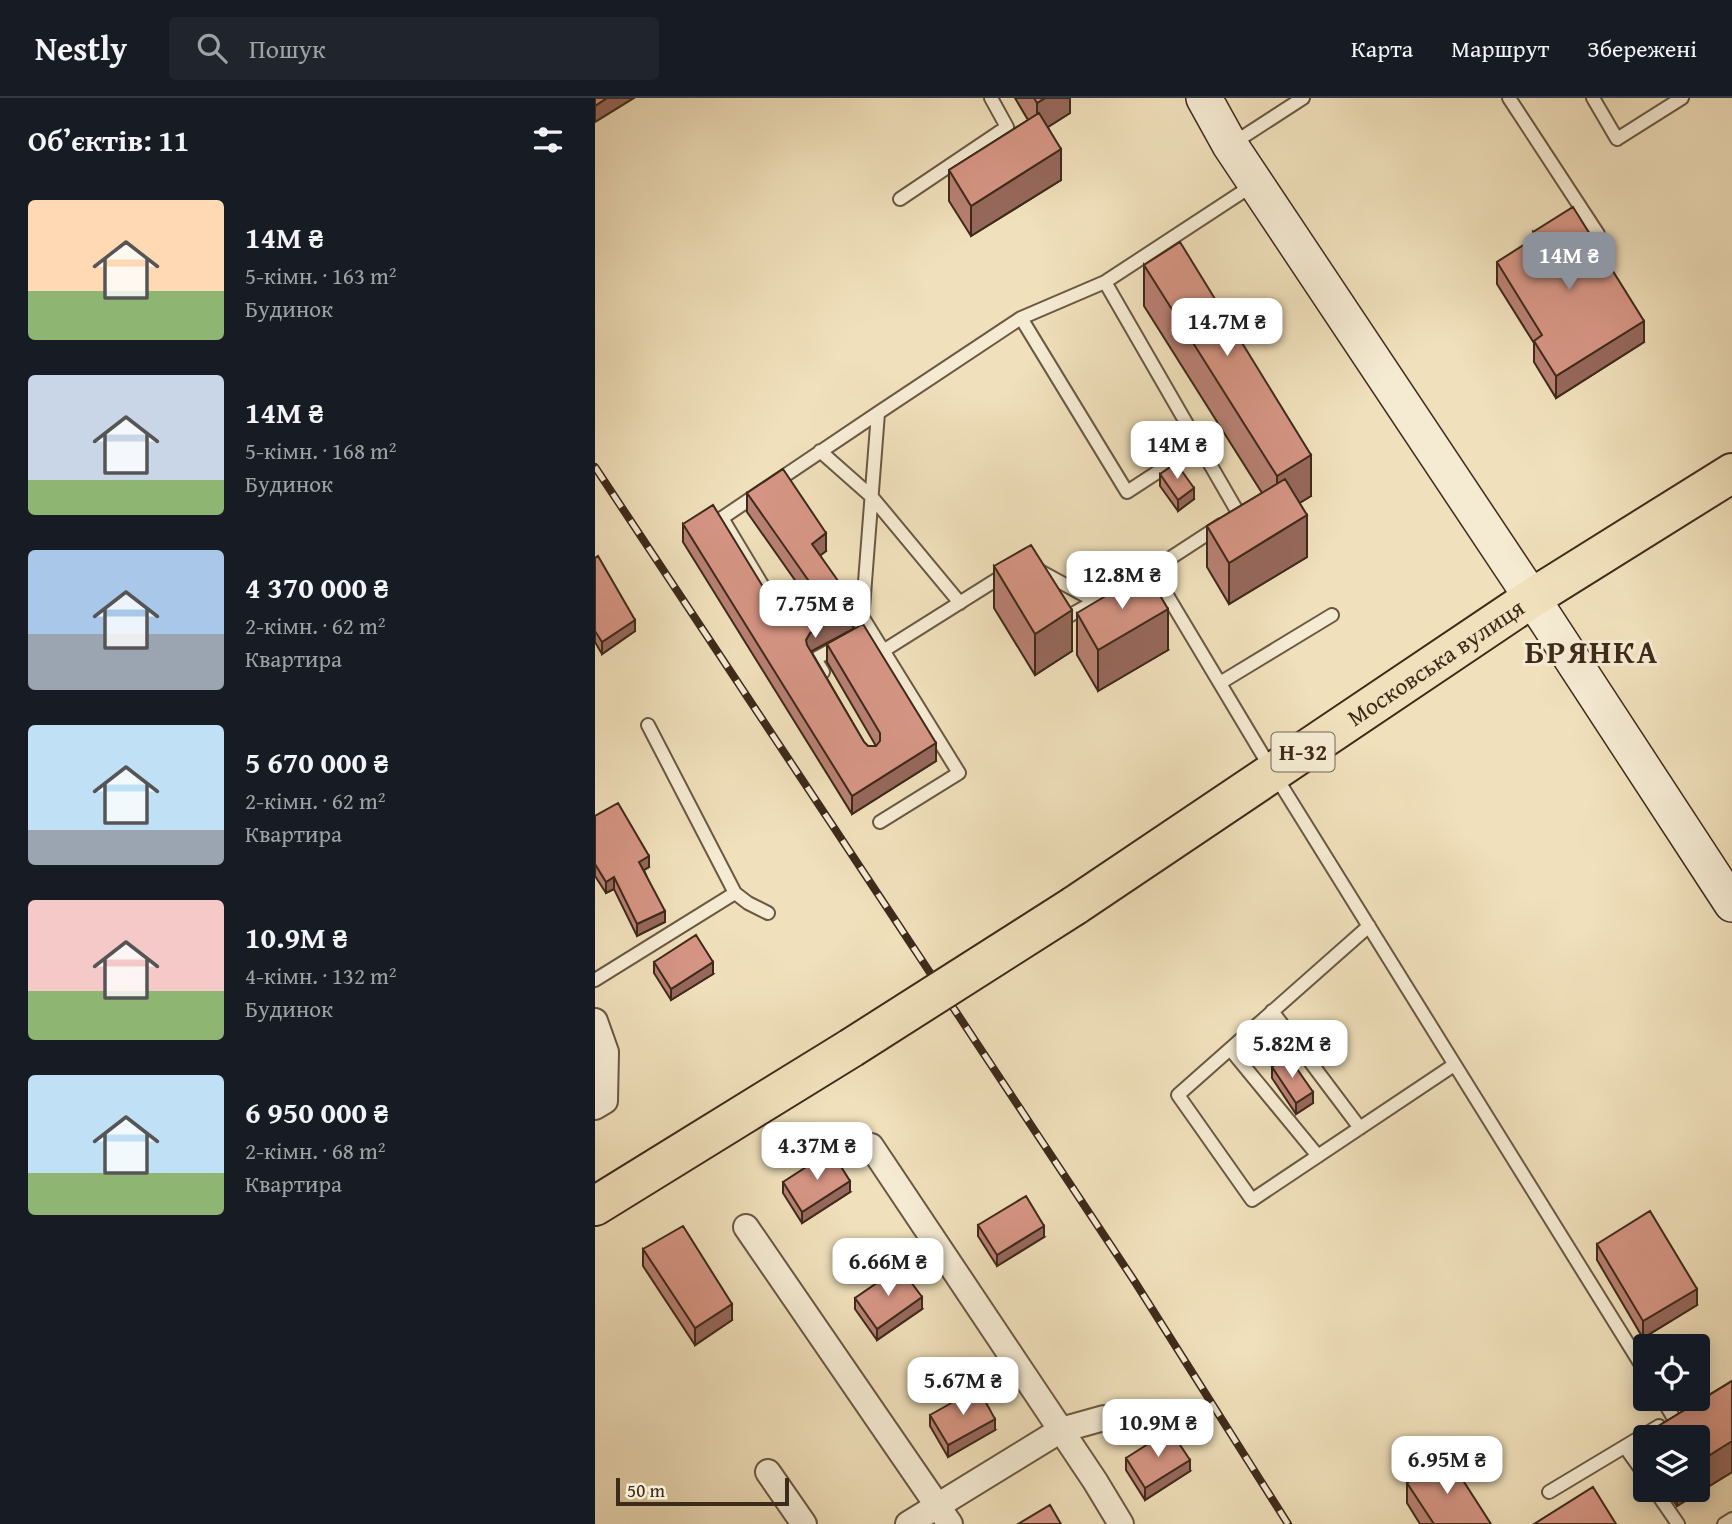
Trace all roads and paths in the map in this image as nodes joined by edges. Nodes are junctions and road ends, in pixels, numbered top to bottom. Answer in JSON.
{"nodes":[{"id":1,"x":991,"y":98,"type":"edge"},
{"id":2,"x":1205,"y":98,"type":"edge"},
{"id":3,"x":1303,"y":98,"type":"edge"},
{"id":4,"x":1509,"y":98,"type":"edge"},
{"id":5,"x":1593,"y":98,"type":"edge"},
{"id":6,"x":1682,"y":98,"type":"edge"},
{"id":7,"x":1230,"y":145,"type":"junction"},
{"id":8,"x":1256,"y":183,"type":"junction"},
{"id":9,"x":900,"y":199,"type":"dead end"},
{"id":10,"x":1598,"y":234,"type":"dead end"},
{"id":11,"x":1105,"y":282,"type":"junction"},
{"id":12,"x":1021,"y":318,"type":"junction"},
{"id":13,"x":878,"y":413,"type":"junction"},
{"id":14,"x":1199,"y":445,"type":"junction"},
{"id":15,"x":820,"y":451,"type":"junction"},
{"id":16,"x":1732,"y":473,"type":"edge"},
{"id":17,"x":872,"y":497,"type":"junction"},
{"id":18,"x":1239,"y":513,"type":"junction"},
{"id":19,"x":1246,"y":526,"type":"edge"},
{"id":20,"x":1152,"y":570,"type":"junction"},
{"id":21,"x":1532,"y":598,"type":"junction"},
{"id":22,"x":1095,"y":601,"type":"junction"},
{"id":23,"x":960,"y":603,"type":"junction"},
{"id":24,"x":776,"y":608,"type":"edge"},
{"id":25,"x":1332,"y":615,"type":"dead end"},
{"id":26,"x":1067,"y":617,"type":"edge"},
{"id":27,"x":863,"y":618,"type":"junction"},
{"id":28,"x":1104,"y":625,"type":"edge"},
{"id":29,"x":883,"y":651,"type":"junction"},
{"id":30,"x":828,"y":680,"type":"edge"},
{"id":31,"x":1220,"y":683,"type":"junction"},
{"id":32,"x":648,"y":725,"type":"dead end"},
{"id":33,"x":1273,"y":772,"type":"junction"},
{"id":34,"x":880,"y":822,"type":"dead end"},
{"id":35,"x":735,"y":893,"type":"junction"},
{"id":36,"x":1732,"y":904,"type":"edge"},
{"id":37,"x":768,"y":912,"type":"dead end"},
{"id":38,"x":1369,"y":926,"type":"junction"},
{"id":39,"x":595,"y":980,"type":"edge"},
{"id":40,"x":1272,"y":1011,"type":"junction"},
{"id":41,"x":595,"y":1021,"type":"edge"},
{"id":42,"x":1230,"y":1049,"type":"junction"},
{"id":43,"x":1454,"y":1065,"type":"junction"},
{"id":44,"x":595,"y":1107,"type":"edge"},
{"id":45,"x":1360,"y":1128,"type":"junction"},
{"id":46,"x":871,"y":1146,"type":"dead end"},
{"id":47,"x":1318,"y":1156,"type":"junction"},
{"id":48,"x":595,"y":1206,"type":"edge"},
{"id":49,"x":746,"y":1227,"type":"dead end"},
{"id":50,"x":1633,"y":1352,"type":"edge"},
{"id":51,"x":1669,"y":1411,"type":"edge"},
{"id":52,"x":1683,"y":1411,"type":"edge"},
{"id":53,"x":1673,"y":1417,"type":"junction"},
{"id":54,"x":1104,"y":1418,"type":"dead end"},
{"id":55,"x":1061,"y":1430,"type":"junction"},
{"id":56,"x":1625,"y":1447,"type":"junction"},
{"id":57,"x":1633,"y":1458,"type":"edge"},
{"id":58,"x":768,"y":1472,"type":"dead end"},
{"id":59,"x":1549,"y":1492,"type":"dead end"},
{"id":60,"x":1663,"y":1502,"type":"edge"},
{"id":61,"x":944,"y":1515,"type":"edge"},
{"id":62,"x":1732,"y":1519,"type":"edge"},
{"id":63,"x":804,"y":1524,"type":"edge"},
{"id":64,"x":908,"y":1524,"type":"edge"},
{"id":65,"x":1121,"y":1524,"type":"edge"},
{"id":66,"x":1678,"y":1524,"type":"edge"},
{"id":67,"x":1724,"y":1524,"type":"edge"}],
"edges":[{"from":1,"to":9,"type":"lane"},
{"from":2,"to":7,"type":"street"},
{"from":3,"to":7,"type":"lane"},
{"from":4,"to":10,"type":"lane"},
{"from":5,"to":6,"type":"lane"},
{"from":7,"to":8,"type":"street"},
{"from":8,"to":11,"type":"lane"},
{"from":8,"to":21,"type":"street"},
{"from":11,"to":12,"type":"lane"},
{"from":11,"to":14,"type":"lane"},
{"from":12,"to":13,"type":"lane"},
{"from":12,"to":14,"type":"lane"},
{"from":13,"to":15,"type":"lane"},
{"from":13,"to":17,"type":"lane"},
{"from":14,"to":18,"type":"lane"},
{"from":15,"to":17,"type":"lane"},
{"from":15,"to":24,"type":"lane"},
{"from":16,"to":21,"type":"main road","name":"Московська вулиця","number":"Н-32"},
{"from":17,"to":23,"type":"lane"},
{"from":17,"to":27,"type":"lane"},
{"from":18,"to":19,"type":"lane"},
{"from":18,"to":20,"type":"lane"},
{"from":20,"to":22,"type":"lane"},
{"from":20,"to":31,"type":"lane"},
{"from":21,"to":33,"type":"main road","name":"Московська вулиця","number":"Н-32"},
{"from":21,"to":36,"type":"street"},
{"from":22,"to":23,"type":"lane"},
{"from":22,"to":26,"type":"lane"},
{"from":22,"to":28,"type":"lane"},
{"from":23,"to":29,"type":"lane"},
{"from":25,"to":31,"type":"lane"},
{"from":27,"to":29,"type":"lane"},
{"from":27,"to":30,"type":"lane"},
{"from":29,"to":34,"type":"lane"},
{"from":31,"to":33,"type":"lane"},
{"from":32,"to":35,"type":"lane"},
{"from":33,"to":38,"type":"lane"},
{"from":33,"to":48,"type":"main road","name":"Московська вулиця","number":"Н-32","bridge":true},
{"from":35,"to":37,"type":"lane"},
{"from":35,"to":39,"type":"lane"},
{"from":38,"to":40,"type":"lane"},
{"from":38,"to":43,"type":"lane"},
{"from":40,"to":42,"type":"lane"},
{"from":40,"to":45,"type":"lane"},
{"from":41,"to":44,"type":"street"},
{"from":42,"to":47,"type":"lane"},
{"from":42,"to":47,"type":"lane"},
{"from":43,"to":45,"type":"lane"},
{"from":43,"to":50,"type":"lane"},
{"from":45,"to":47,"type":"lane"},
{"from":46,"to":55,"type":"street"},
{"from":49,"to":61,"type":"street"},
{"from":51,"to":53,"type":"lane"},
{"from":52,"to":53,"type":"lane"},
{"from":53,"to":56,"type":"lane"},
{"from":54,"to":55,"type":"street"},
{"from":55,"to":61,"type":"street"},
{"from":55,"to":65,"type":"street"},
{"from":56,"to":57,"type":"lane"},
{"from":56,"to":59,"type":"lane"},
{"from":58,"to":63,"type":"street"},
{"from":60,"to":66,"type":"lane"},
{"from":61,"to":64,"type":"street"},
{"from":62,"to":67,"type":"lane"}]}
